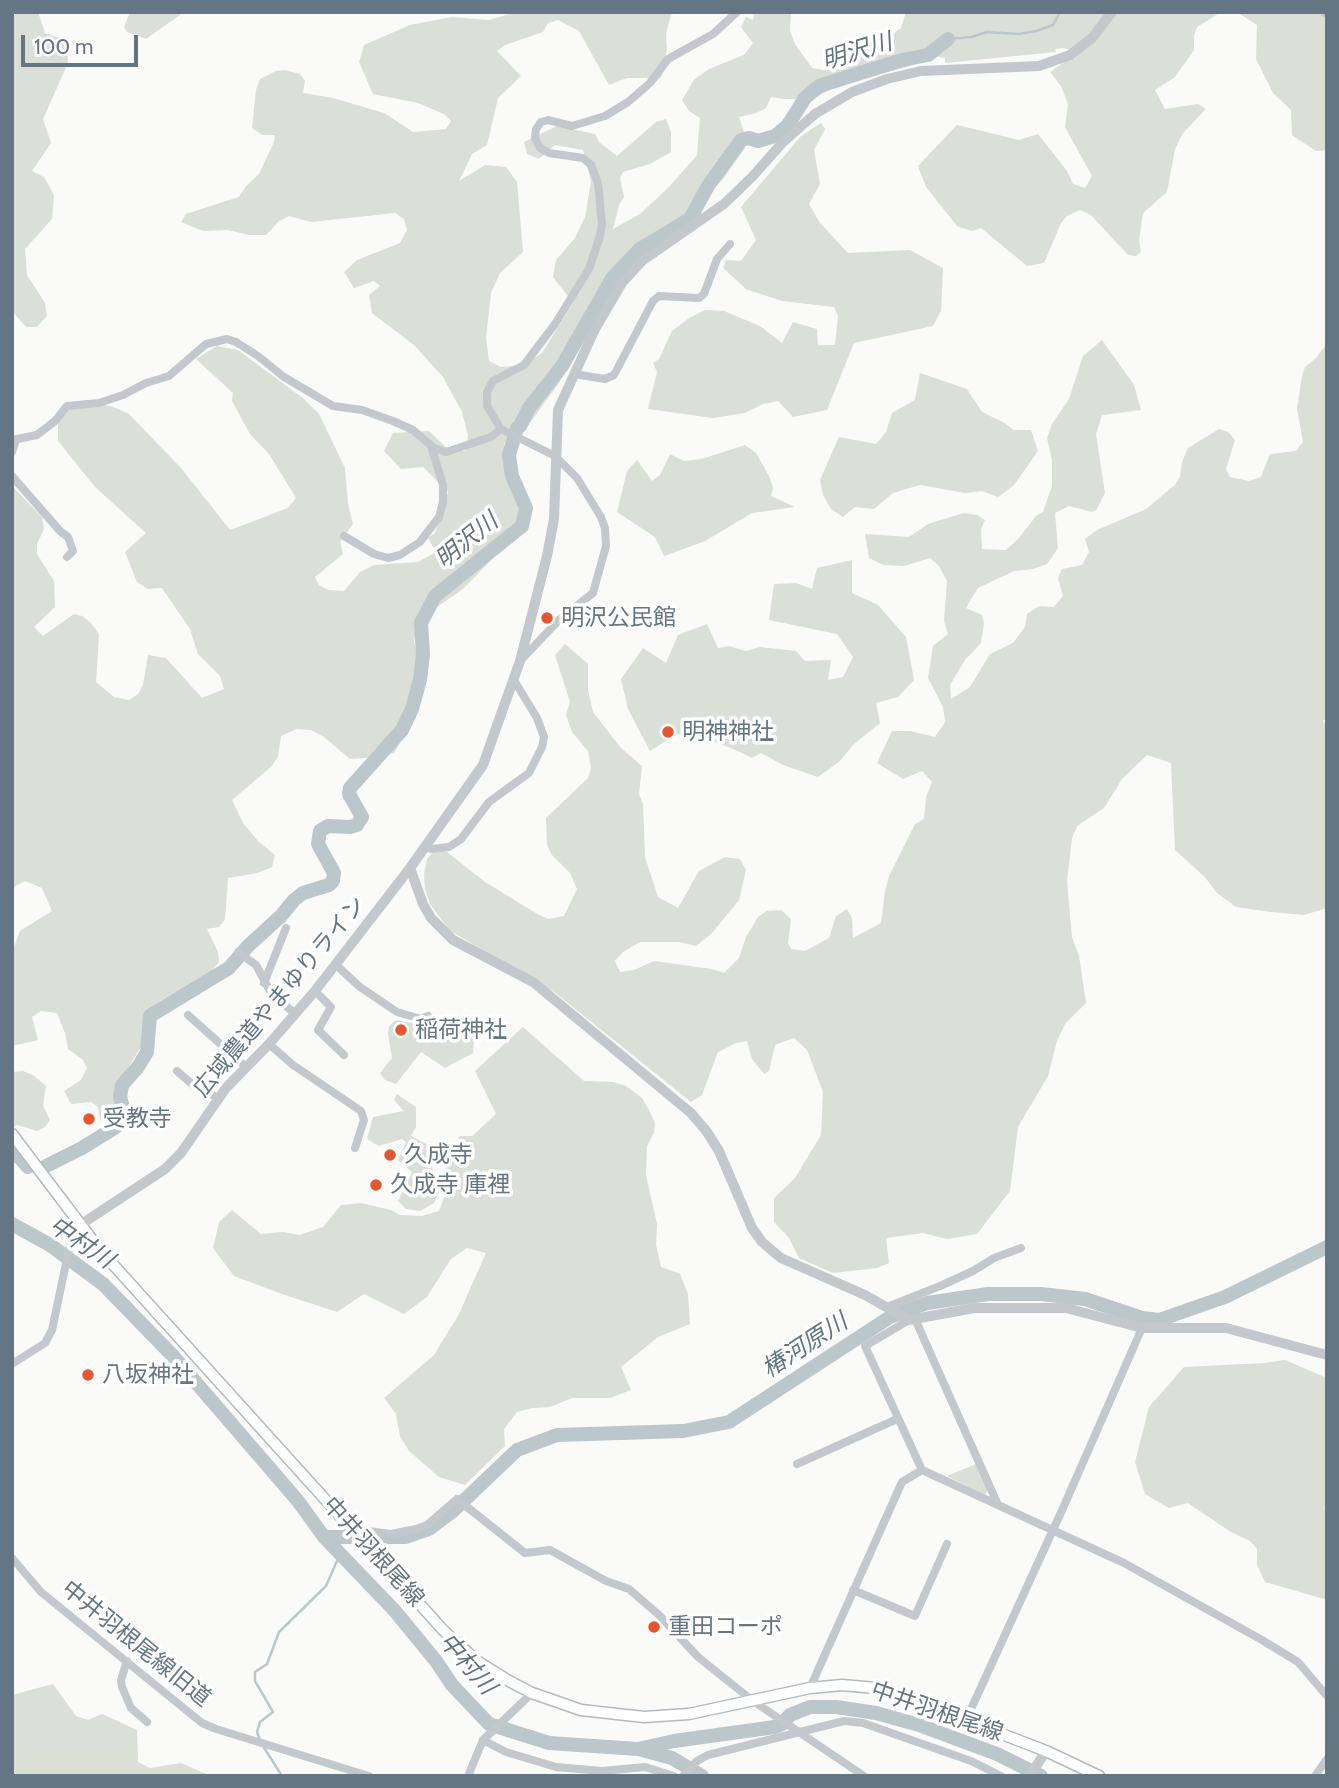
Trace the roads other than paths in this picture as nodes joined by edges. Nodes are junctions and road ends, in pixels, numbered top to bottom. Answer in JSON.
{"nodes":[{"id":1,"x":737,"y":12,"type":"edge"},
{"id":2,"x":1112,"y":12,"type":"edge"},
{"id":3,"x":730,"y":244,"type":"dead end"},
{"id":4,"x":574,"y":374,"type":"junction"},
{"id":5,"x":501,"y":429,"type":"junction"},
{"id":6,"x":14,"y":440,"type":"edge"},
{"id":7,"x":432,"y":446,"type":"junction"},
{"id":8,"x":12,"y":452,"type":"edge"},
{"id":9,"x":555,"y":456,"type":"junction"},
{"id":10,"x":12,"y":476,"type":"edge"},
{"id":11,"x":344,"y":536,"type":"dead end"},
{"id":12,"x":67,"y":557,"type":"dead end"},
{"id":13,"x":520,"y":662,"type":"junction"},
{"id":14,"x":514,"y":680,"type":"junction"},
{"id":15,"x":424,"y":847,"type":"junction"},
{"id":16,"x":410,"y":868,"type":"junction"},
{"id":17,"x":286,"y":929,"type":"dead end"},
{"id":18,"x":238,"y":952,"type":"dead end"},
{"id":19,"x":335,"y":964,"type":"junction"},
{"id":20,"x":264,"y":983,"type":"junction"},
{"id":21,"x":315,"y":991,"type":"junction"},
{"id":22,"x":295,"y":1014,"type":"junction"},
{"id":23,"x":188,"y":1015,"type":"dead end"},
{"id":24,"x":428,"y":1016,"type":"dead end"},
{"id":25,"x":270,"y":1044,"type":"junction"},
{"id":26,"x":344,"y":1055,"type":"dead end"},
{"id":27,"x":246,"y":1067,"type":"junction"},
{"id":28,"x":177,"y":1071,"type":"dead end"},
{"id":29,"x":217,"y":1098,"type":"junction"},
{"id":30,"x":12,"y":1134,"type":"edge"},
{"id":31,"x":355,"y":1149,"type":"dead end"},
{"id":32,"x":80,"y":1225,"type":"junction"},
{"id":33,"x":1021,"y":1248,"type":"dead end"},
{"id":34,"x":890,"y":1308,"type":"junction"},
{"id":35,"x":912,"y":1320,"type":"junction"},
{"id":36,"x":1142,"y":1328,"type":"junction"},
{"id":37,"x":1327,"y":1355,"type":"edge"},
{"id":38,"x":12,"y":1364,"type":"edge"},
{"id":39,"x":897,"y":1419,"type":"junction"},
{"id":40,"x":796,"y":1464,"type":"dead end"},
{"id":41,"x":922,"y":1470,"type":"junction"},
{"id":42,"x":998,"y":1506,"type":"junction"},
{"id":43,"x":1052,"y":1531,"type":"junction"},
{"id":44,"x":357,"y":1534,"type":"junction"},
{"id":45,"x":947,"y":1544,"type":"dead end"},
{"id":46,"x":12,"y":1558,"type":"edge"},
{"id":47,"x":853,"y":1590,"type":"junction"},
{"id":48,"x":127,"y":1661,"type":"junction"},
{"id":49,"x":810,"y":1688,"type":"junction"},
{"id":50,"x":532,"y":1693,"type":"junction"},
{"id":51,"x":1327,"y":1696,"type":"edge"},
{"id":52,"x":753,"y":1701,"type":"junction"},
{"id":53,"x":967,"y":1720,"type":"junction"},
{"id":54,"x":147,"y":1722,"type":"dead end"},
{"id":55,"x":798,"y":1731,"type":"junction"},
{"id":56,"x":485,"y":1738,"type":"junction"},
{"id":57,"x":1044,"y":1754,"type":"junction"},
{"id":58,"x":1327,"y":1759,"type":"edge"},
{"id":59,"x":575,"y":1769,"type":"junction"},
{"id":60,"x":369,"y":1776,"type":"edge"},
{"id":61,"x":468,"y":1776,"type":"edge"},
{"id":62,"x":566,"y":1776,"type":"edge"},
{"id":63,"x":674,"y":1776,"type":"edge"},
{"id":64,"x":683,"y":1776,"type":"edge"},
{"id":65,"x":864,"y":1776,"type":"edge"},
{"id":66,"x":1001,"y":1776,"type":"edge"},
{"id":67,"x":1030,"y":1776,"type":"edge"},
{"id":68,"x":1099,"y":1776,"type":"edge"},
{"id":69,"x":1315,"y":1776,"type":"edge"}],
"edges":[{"from":1,"to":5,"type":"street"},
{"from":2,"to":4,"type":"street","name":"広域農道やまゆりライン"},
{"from":3,"to":4,"type":"street"},
{"from":4,"to":9,"type":"street","name":"広域農道やまゆりライン"},
{"from":5,"to":7,"type":"street"},
{"from":5,"to":9,"type":"street"},
{"from":6,"to":7,"type":"street"},
{"from":6,"to":8,"type":"street"},
{"from":7,"to":11,"type":"street"},
{"from":9,"to":13,"type":"street","name":"広域農道やまゆりライン"},
{"from":9,"to":13,"type":"street"},
{"from":10,"to":12,"type":"street"},
{"from":13,"to":14,"type":"street","name":"広域農道やまゆりライン"},
{"from":14,"to":15,"type":"street","name":"広域農道やまゆりライン"},
{"from":14,"to":15,"type":"street"},
{"from":15,"to":16,"type":"street","name":"広域農道やまゆりライン"},
{"from":16,"to":19,"type":"street","name":"広域農道やまゆりライン"},
{"from":16,"to":34,"type":"street"},
{"from":17,"to":20,"type":"street"},
{"from":18,"to":20,"type":"street"},
{"from":19,"to":21,"type":"street","name":"広域農道やまゆりライン"},
{"from":19,"to":24,"type":"street"},
{"from":20,"to":22,"type":"street"},
{"from":21,"to":22,"type":"street","name":"広域農道やまゆりライン"},
{"from":21,"to":26,"type":"street"},
{"from":22,"to":25,"type":"street","name":"広域農道やまゆりライン"},
{"from":23,"to":27,"type":"street"},
{"from":25,"to":27,"type":"street","name":"広域農道やまゆりライン"},
{"from":25,"to":31,"type":"street"},
{"from":27,"to":29,"type":"street","name":"広域農道やまゆりライン"},
{"from":28,"to":29,"type":"street"},
{"from":29,"to":32,"type":"street","name":"広域農道やまゆりライン"},
{"from":30,"to":32,"type":"main road","name":"中井羽根尾線"},
{"from":32,"to":38,"type":"street"},
{"from":32,"to":44,"type":"main road","name":"中井羽根尾線"},
{"from":33,"to":34,"type":"street"},
{"from":34,"to":35,"type":"street"},
{"from":35,"to":36,"type":"street"},
{"from":35,"to":39,"type":"street"},
{"from":35,"to":42,"type":"street"},
{"from":36,"to":37,"type":"street"},
{"from":36,"to":43,"type":"street"},
{"from":39,"to":40,"type":"street"},
{"from":39,"to":41,"type":"street"},
{"from":41,"to":42,"type":"street"},
{"from":41,"to":47,"type":"street"},
{"from":42,"to":43,"type":"street"},
{"from":43,"to":51,"type":"street"},
{"from":43,"to":53,"type":"street"},
{"from":44,"to":50,"type":"main road","name":"中井羽根尾線"},
{"from":44,"to":52,"type":"street"},
{"from":45,"to":47,"type":"street"},
{"from":46,"to":48,"type":"street","name":"中井羽根尾線旧道"},
{"from":47,"to":49,"type":"street"},
{"from":48,"to":54,"type":"street"},
{"from":48,"to":60,"type":"street","name":"中井羽根尾線旧道"},
{"from":49,"to":52,"type":"main road","name":"中井羽根尾線"},
{"from":49,"to":53,"type":"main road","name":"中井羽根尾線"},
{"from":50,"to":52,"type":"main road","name":"中井羽根尾線"},
{"from":50,"to":56,"type":"street"},
{"from":52,"to":55,"type":"street"},
{"from":53,"to":57,"type":"main road","name":"中井羽根尾線"},
{"from":55,"to":64,"type":"street"},
{"from":55,"to":65,"type":"street"},
{"from":55,"to":66,"type":"street"},
{"from":56,"to":59,"type":"street"},
{"from":56,"to":61,"type":"street"},
{"from":57,"to":67,"type":"street"},
{"from":57,"to":68,"type":"main road","name":"中井羽根尾線"},
{"from":58,"to":69,"type":"street"},
{"from":59,"to":62,"type":"street"},
{"from":59,"to":63,"type":"street"}]}
